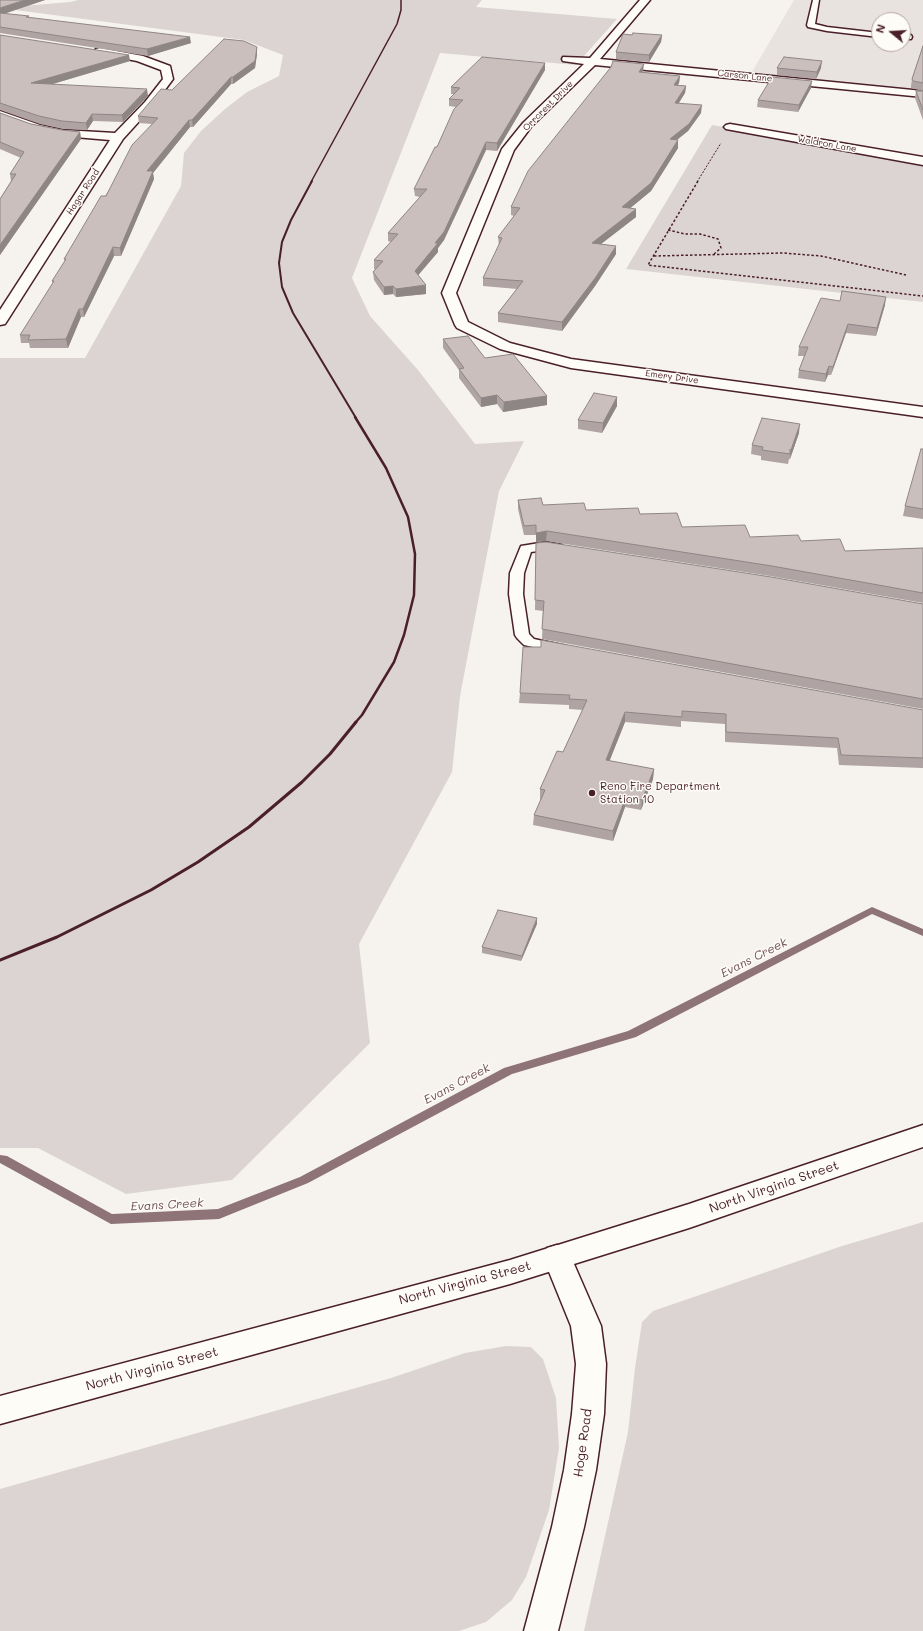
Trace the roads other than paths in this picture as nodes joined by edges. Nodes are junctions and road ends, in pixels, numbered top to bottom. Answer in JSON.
{"nodes":[{"id":1,"x":645,"y":0,"type":"edge"},
{"id":2,"x":816,"y":0,"type":"edge"},
{"id":3,"x":871,"y":33,"type":"edge"},
{"id":4,"x":88,"y":49,"type":"edge"},
{"id":5,"x":567,"y":59,"type":"dead end"},
{"id":6,"x":593,"y":61,"type":"junction"},
{"id":7,"x":923,"y":94,"type":"edge"},
{"id":8,"x":0,"y":114,"type":"edge"},
{"id":9,"x":730,"y":127,"type":"road end"},
{"id":10,"x":118,"y":137,"type":"junction"},
{"id":11,"x":923,"y":161,"type":"edge"},
{"id":12,"x":449,"y":293,"type":"joint"},
{"id":13,"x":0,"y":321,"type":"edge"},
{"id":14,"x":923,"y":412,"type":"edge"},
{"id":15,"x":568,"y":549,"type":"edge"},
{"id":16,"x":576,"y":652,"type":"edge"},
{"id":17,"x":923,"y":1136,"type":"edge"},
{"id":18,"x":558,"y":1257,"type":"junction"},
{"id":19,"x":0,"y":1410,"type":"edge"},
{"id":20,"x":540,"y":1631,"type":"edge"}],
"edges":[{"from":1,"to":6,"type":"street","name":"Orrcrest Drive"},
{"from":2,"to":3,"type":"lane"},
{"from":4,"to":10,"type":"street","name":"Hagar Road"},
{"from":5,"to":6,"type":"street","name":"Carson Lane"},
{"from":6,"to":7,"type":"street","name":"Carson Lane"},
{"from":6,"to":12,"type":"street","name":"Orrcrest Drive"},
{"from":8,"to":10,"type":"street"},
{"from":9,"to":11,"type":"street","name":"Waldron Lane"},
{"from":10,"to":13,"type":"street","name":"Hagar Road"},
{"from":12,"to":14,"type":"street","name":"Emery Drive"},
{"from":15,"to":16,"type":"lane"},
{"from":17,"to":18,"type":"street","name":"North Virginia Street"},
{"from":18,"to":19,"type":"street","name":"North Virginia Street"},
{"from":18,"to":20,"type":"street","name":"Hoge Road"}]}
